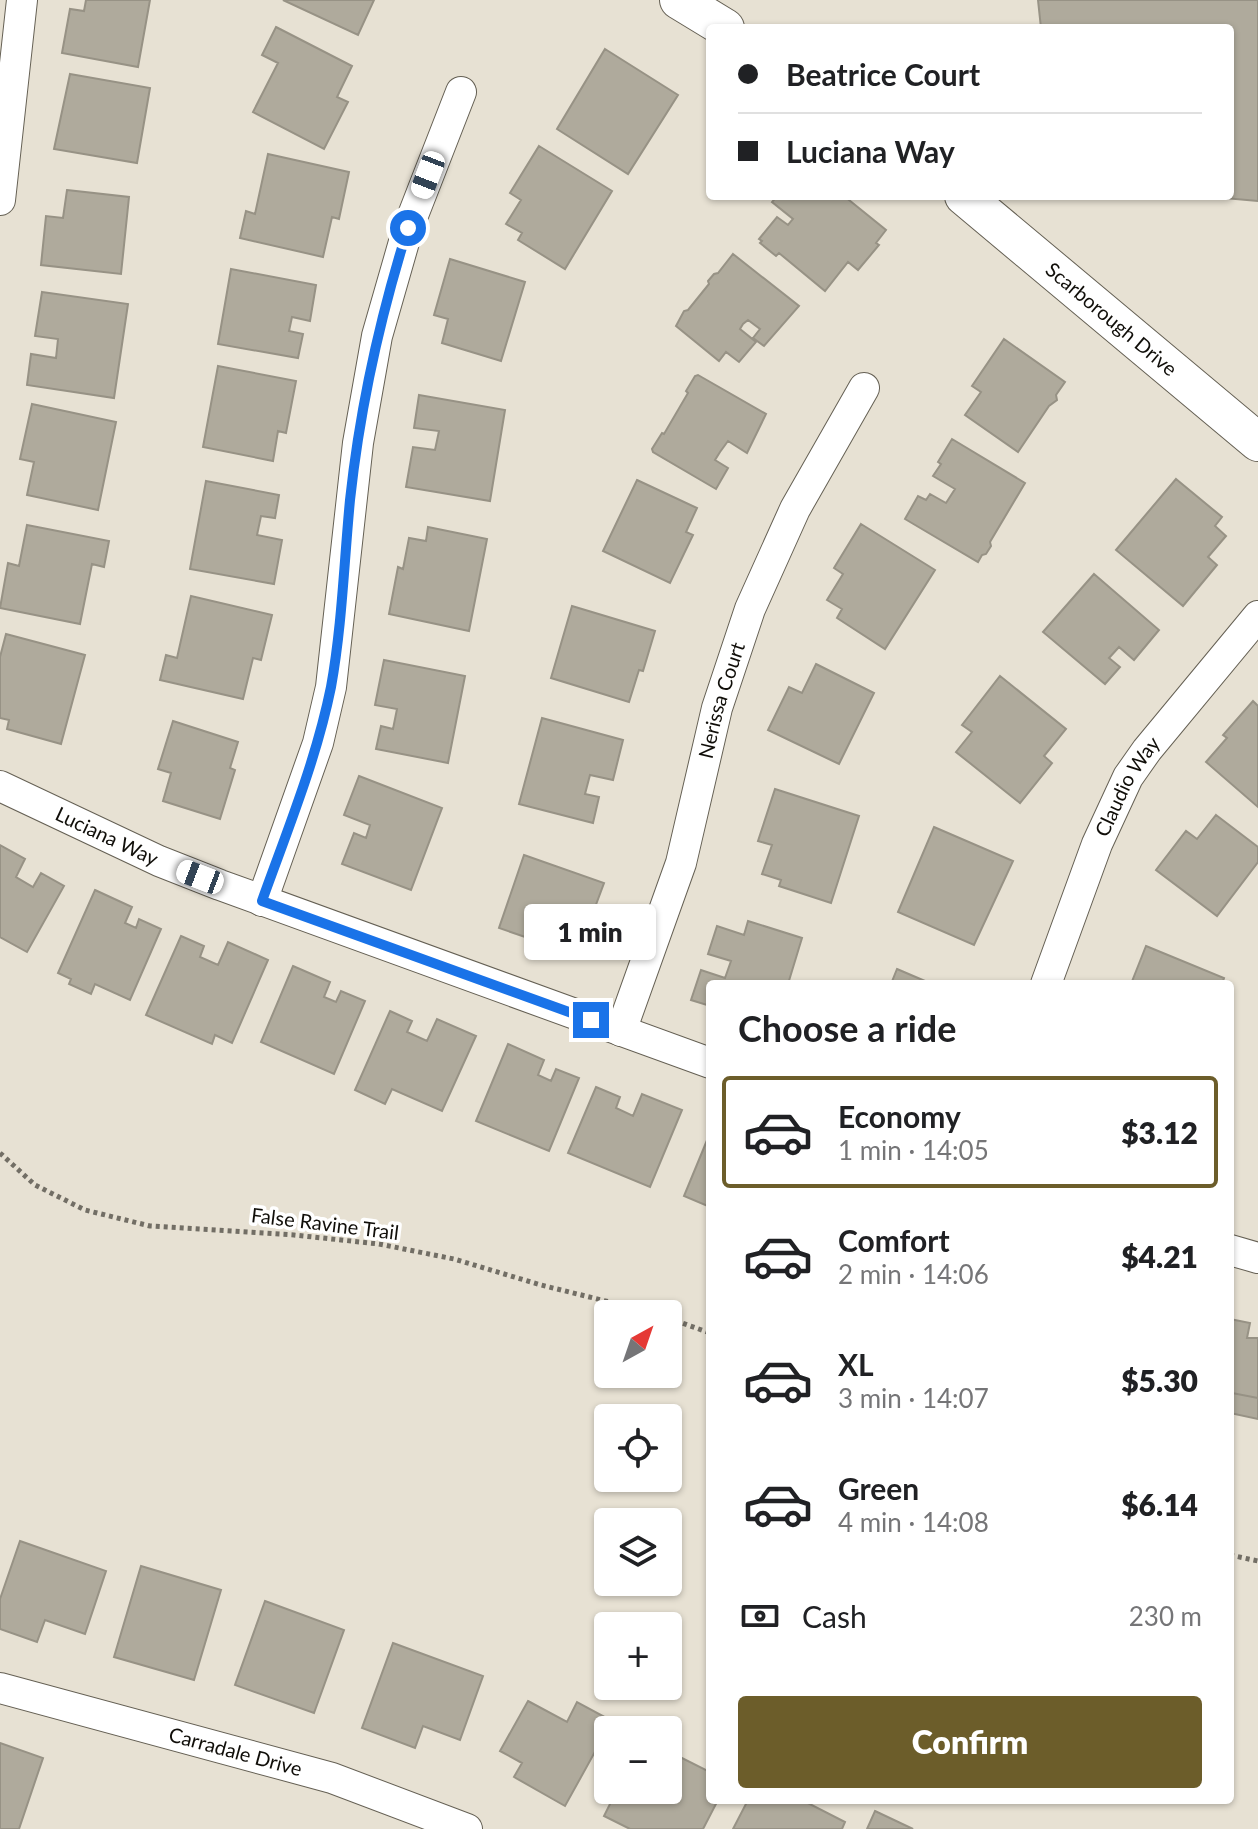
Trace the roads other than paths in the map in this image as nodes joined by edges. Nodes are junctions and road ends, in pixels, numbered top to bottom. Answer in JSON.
{"nodes":[{"id":1,"x":22,"y":0,"type":"edge"},
{"id":2,"x":679,"y":0,"type":"edge"},
{"id":3,"x":718,"y":24,"type":"edge"},
{"id":4,"x":461,"y":92,"type":"dead end"},
{"id":5,"x":0,"y":200,"type":"edge"},
{"id":6,"x":969,"y":200,"type":"edge"},
{"id":7,"x":864,"y":388,"type":"dead end"},
{"id":8,"x":1258,"y":442,"type":"edge"},
{"id":9,"x":1258,"y":616,"type":"edge"},
{"id":10,"x":0,"y":786,"type":"edge"},
{"id":11,"x":262,"y":901,"type":"junction"},
{"id":12,"x":1047,"y":980,"type":"edge"},
{"id":13,"x":621,"y":1031,"type":"junction"},
{"id":14,"x":706,"y":1062,"type":"edge"},
{"id":15,"x":1234,"y":1251,"type":"edge"},
{"id":16,"x":1258,"y":1258,"type":"edge"},
{"id":17,"x":0,"y":1688,"type":"edge"},
{"id":18,"x":467,"y":1829,"type":"edge"}],
"edges":[{"from":1,"to":5,"type":"street"},
{"from":2,"to":3,"type":"street"},
{"from":4,"to":11,"type":"street"},
{"from":6,"to":8,"type":"street","name":"Scarborough Drive"},
{"from":7,"to":13,"type":"street","name":"Nerissa Court"},
{"from":9,"to":12,"type":"street","name":"Claudio Way"},
{"from":10,"to":11,"type":"street","name":"Luciana Way"},
{"from":11,"to":13,"type":"street","name":"Luciana Way"},
{"from":13,"to":14,"type":"street","name":"Luciana Way"},
{"from":15,"to":16,"type":"street"},
{"from":17,"to":18,"type":"street","name":"Carradale Drive"}]}
